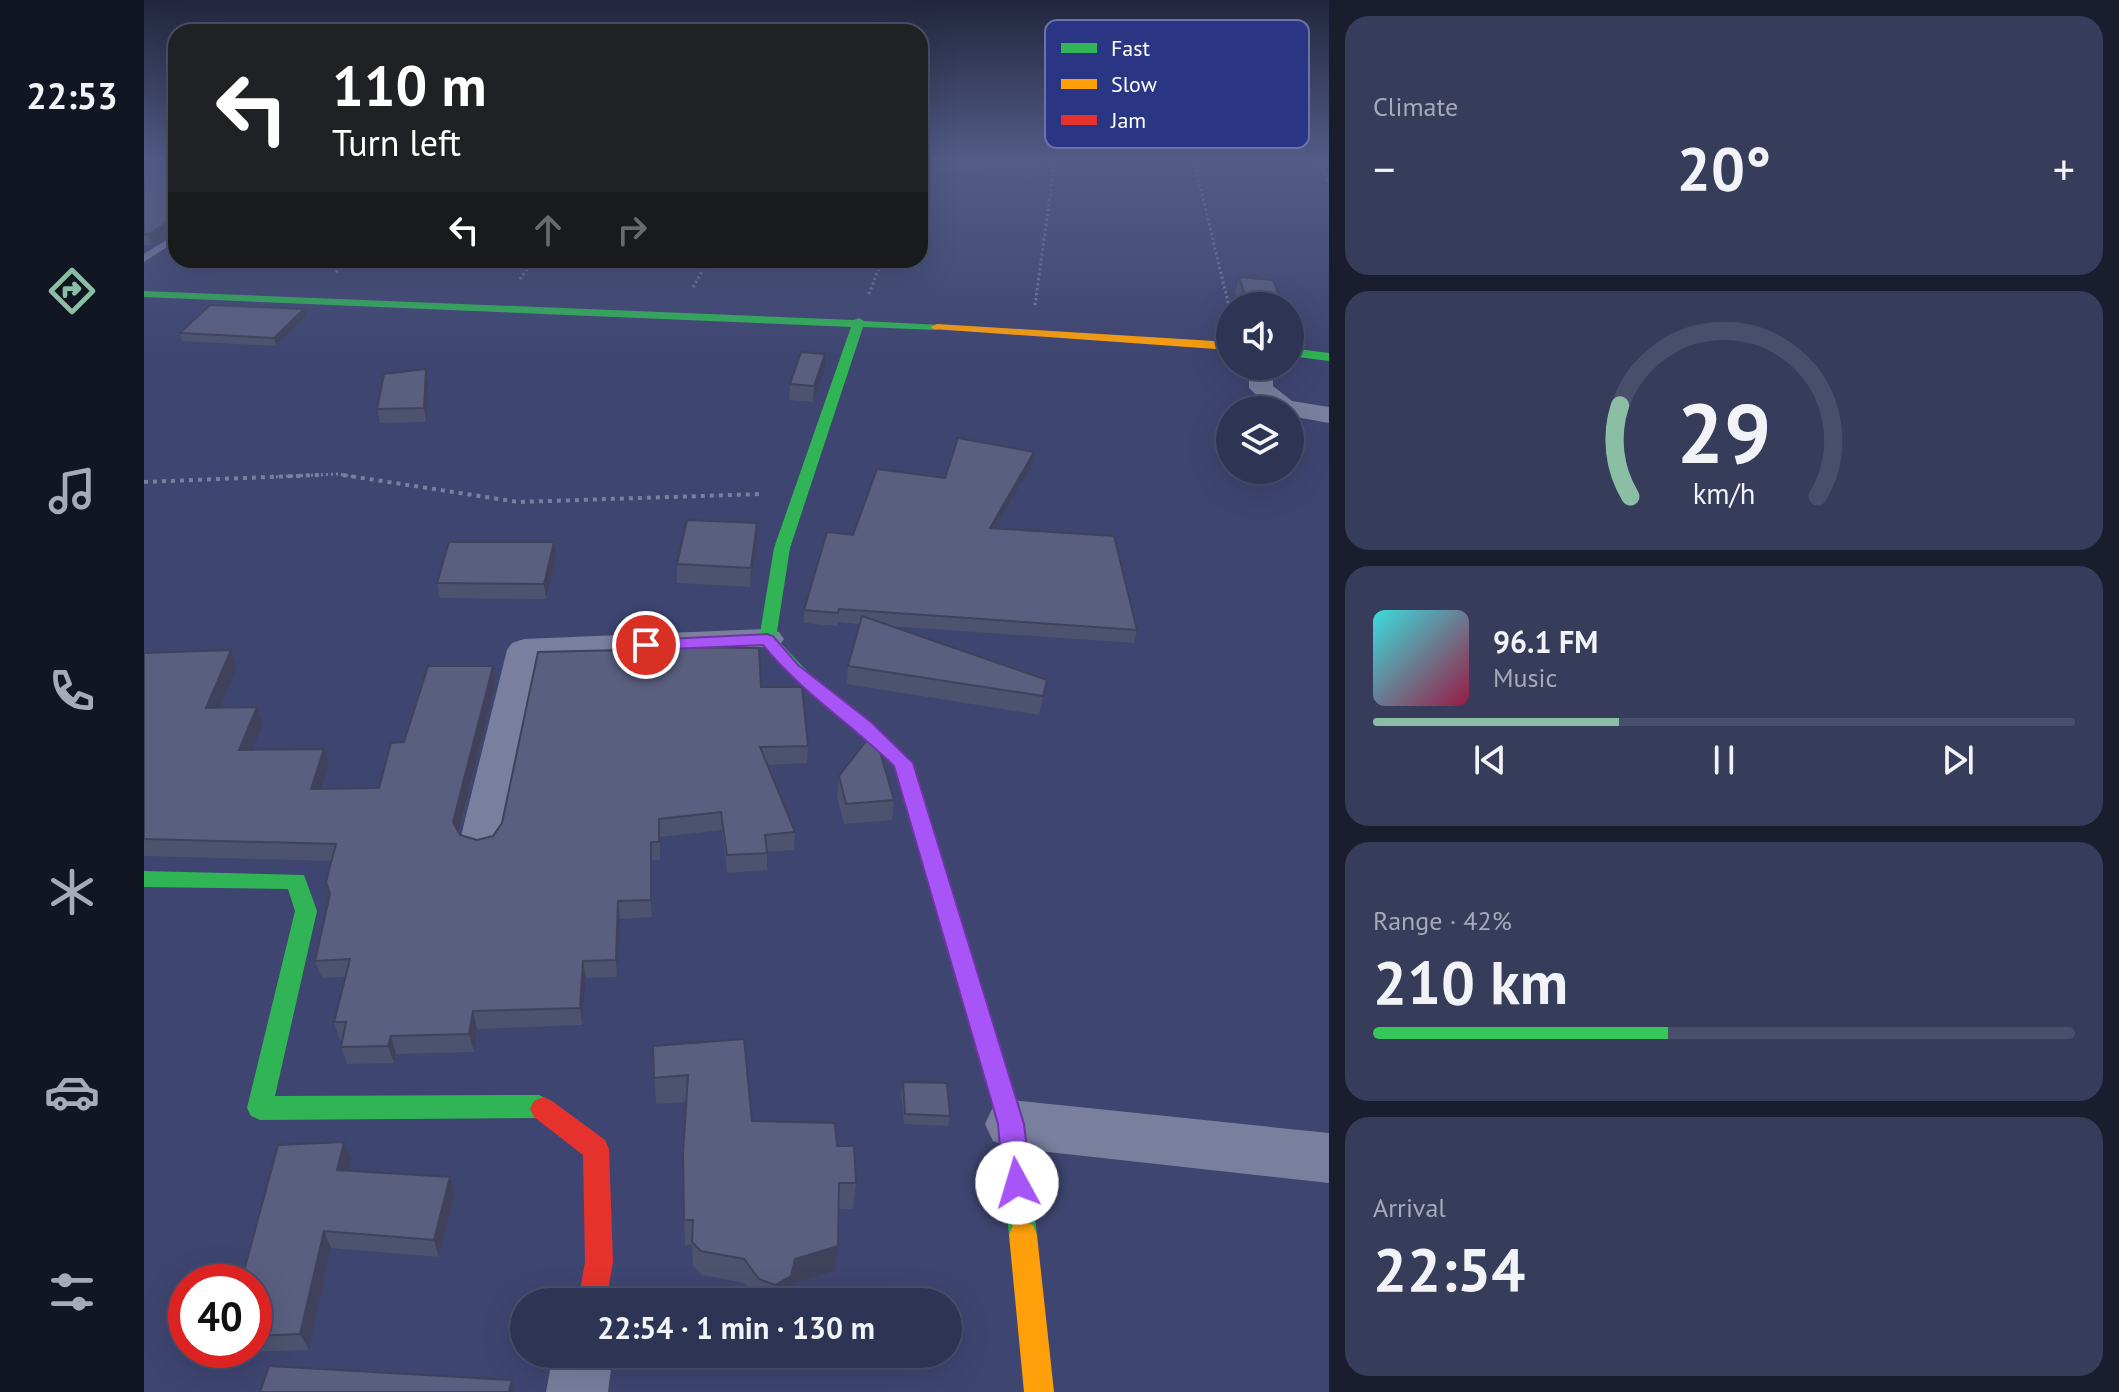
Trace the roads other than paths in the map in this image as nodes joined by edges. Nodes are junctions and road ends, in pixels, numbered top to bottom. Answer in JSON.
{"nodes":[{"id":1,"x":168,"y":242,"type":"edge"},
{"id":2,"x":144,"y":259,"type":"edge"},
{"id":3,"x":144,"y":294,"type":"edge"},
{"id":4,"x":859,"y":321,"type":"junction"},
{"id":5,"x":1216,"y":345,"type":"edge"},
{"id":6,"x":1304,"y":354,"type":"edge"},
{"id":7,"x":1329,"y":357,"type":"edge"},
{"id":8,"x":1261,"y":380,"type":"edge"},
{"id":9,"x":1329,"y":415,"type":"edge"},
{"id":10,"x":767,"y":639,"type":"junction"},
{"id":11,"x":481,"y":840,"type":"edge"},
{"id":12,"x":144,"y":879,"type":"edge"},
{"id":13,"x":1011,"y":1124,"type":"junction"},
{"id":14,"x":1329,"y":1158,"type":"edge"},
{"id":15,"x":594,"y":1288,"type":"edge"},
{"id":16,"x":581,"y":1368,"type":"edge"},
{"id":17,"x":577,"y":1392,"type":"edge"},
{"id":18,"x":1039,"y":1392,"type":"edge"}],
"edges":[{"from":1,"to":2,"type":"lane"},
{"from":3,"to":4,"type":"street"},
{"from":4,"to":5,"type":"street"},
{"from":4,"to":10,"type":"street"},
{"from":6,"to":7,"type":"street"},
{"from":8,"to":9,"type":"street"},
{"from":10,"to":11,"type":"street"},
{"from":10,"to":13,"type":"street"},
{"from":12,"to":15,"type":"street"},
{"from":13,"to":14,"type":"street"},
{"from":13,"to":18,"type":"street"},
{"from":16,"to":17,"type":"street"}]}
